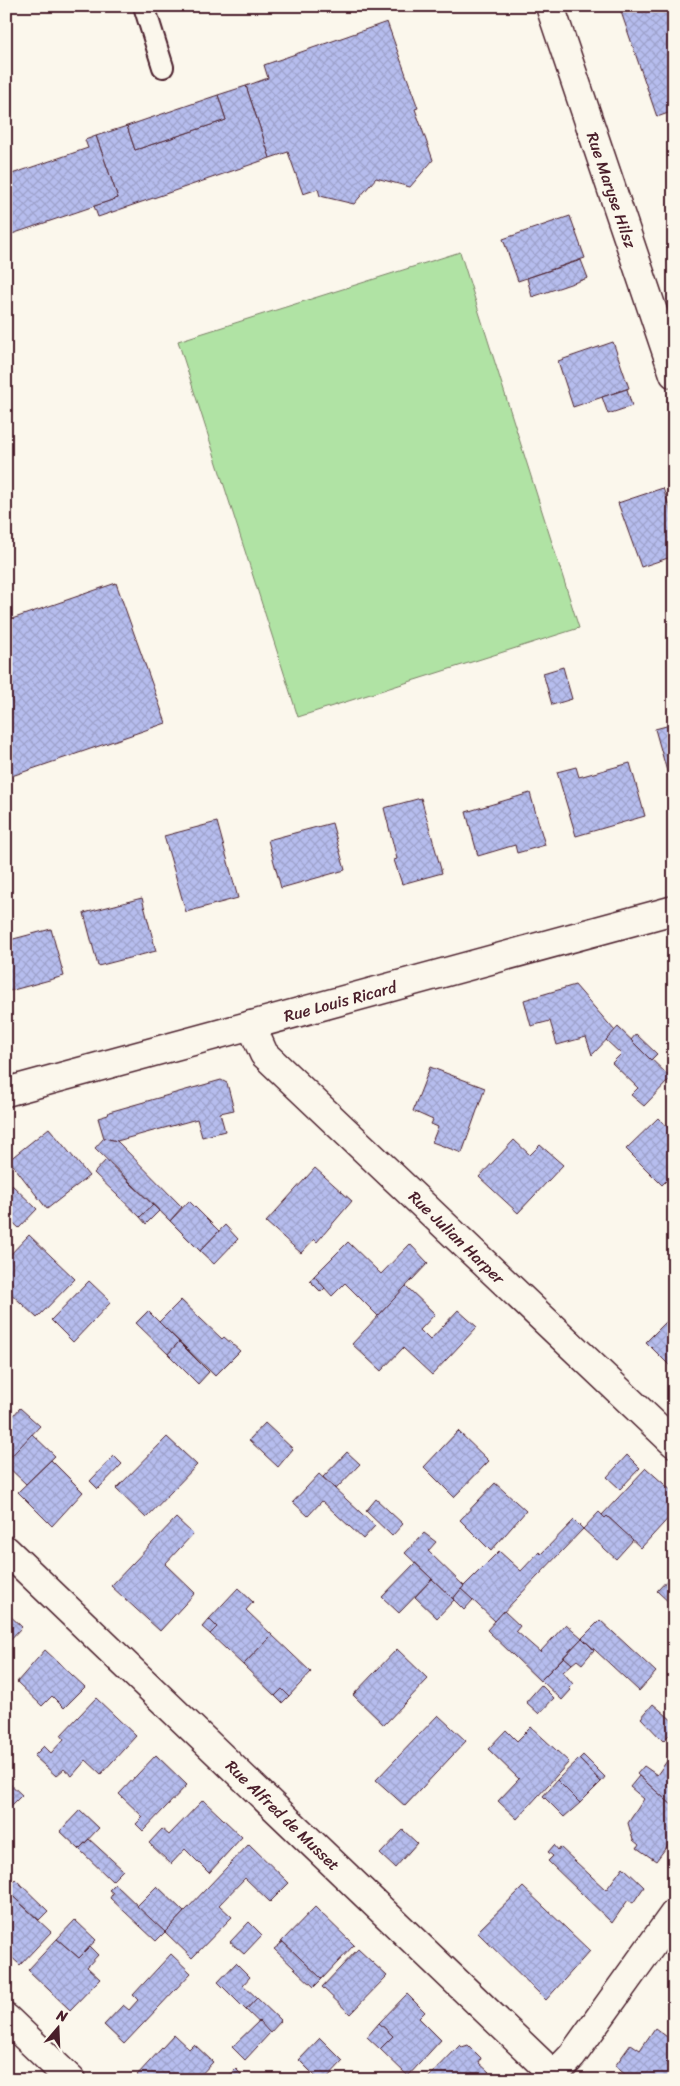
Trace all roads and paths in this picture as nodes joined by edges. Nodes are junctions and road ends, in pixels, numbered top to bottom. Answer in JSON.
{"nodes":[{"id":1,"x":144,"y":6,"type":"edge"},
{"id":2,"x":550,"y":6,"type":"edge"},
{"id":3,"x":163,"y":67,"type":"dead end"},
{"id":4,"x":674,"y":374,"type":"edge"},
{"id":5,"x":674,"y":910,"type":"edge"},
{"id":6,"x":251,"y":1025,"type":"junction"},
{"id":7,"x":6,"y":1092,"type":"edge"},
{"id":8,"x":674,"y":1443,"type":"edge"},
{"id":9,"x":6,"y":1550,"type":"edge"},
{"id":10,"x":674,"y":1914,"type":"edge"},
{"id":11,"x":6,"y":2018,"type":"edge"},
{"id":12,"x":554,"y":2078,"type":"edge"},
{"id":13,"x":71,"y":2080,"type":"edge"}],
"edges":[{"from":1,"to":3,"type":"lane"},
{"from":2,"to":4,"type":"street","name":"Rue Maryse Hilsz"},
{"from":5,"to":6,"type":"street","name":"Rue Louis Ricard"},
{"from":6,"to":7,"type":"street","name":"Rue Louis Ricard"},
{"from":6,"to":8,"type":"street","name":"Rue Julian Harper"},
{"from":9,"to":12,"type":"street","name":"Rue Alfred de Musset"},
{"from":10,"to":12,"type":"street"},
{"from":11,"to":13,"type":"street"}]}
